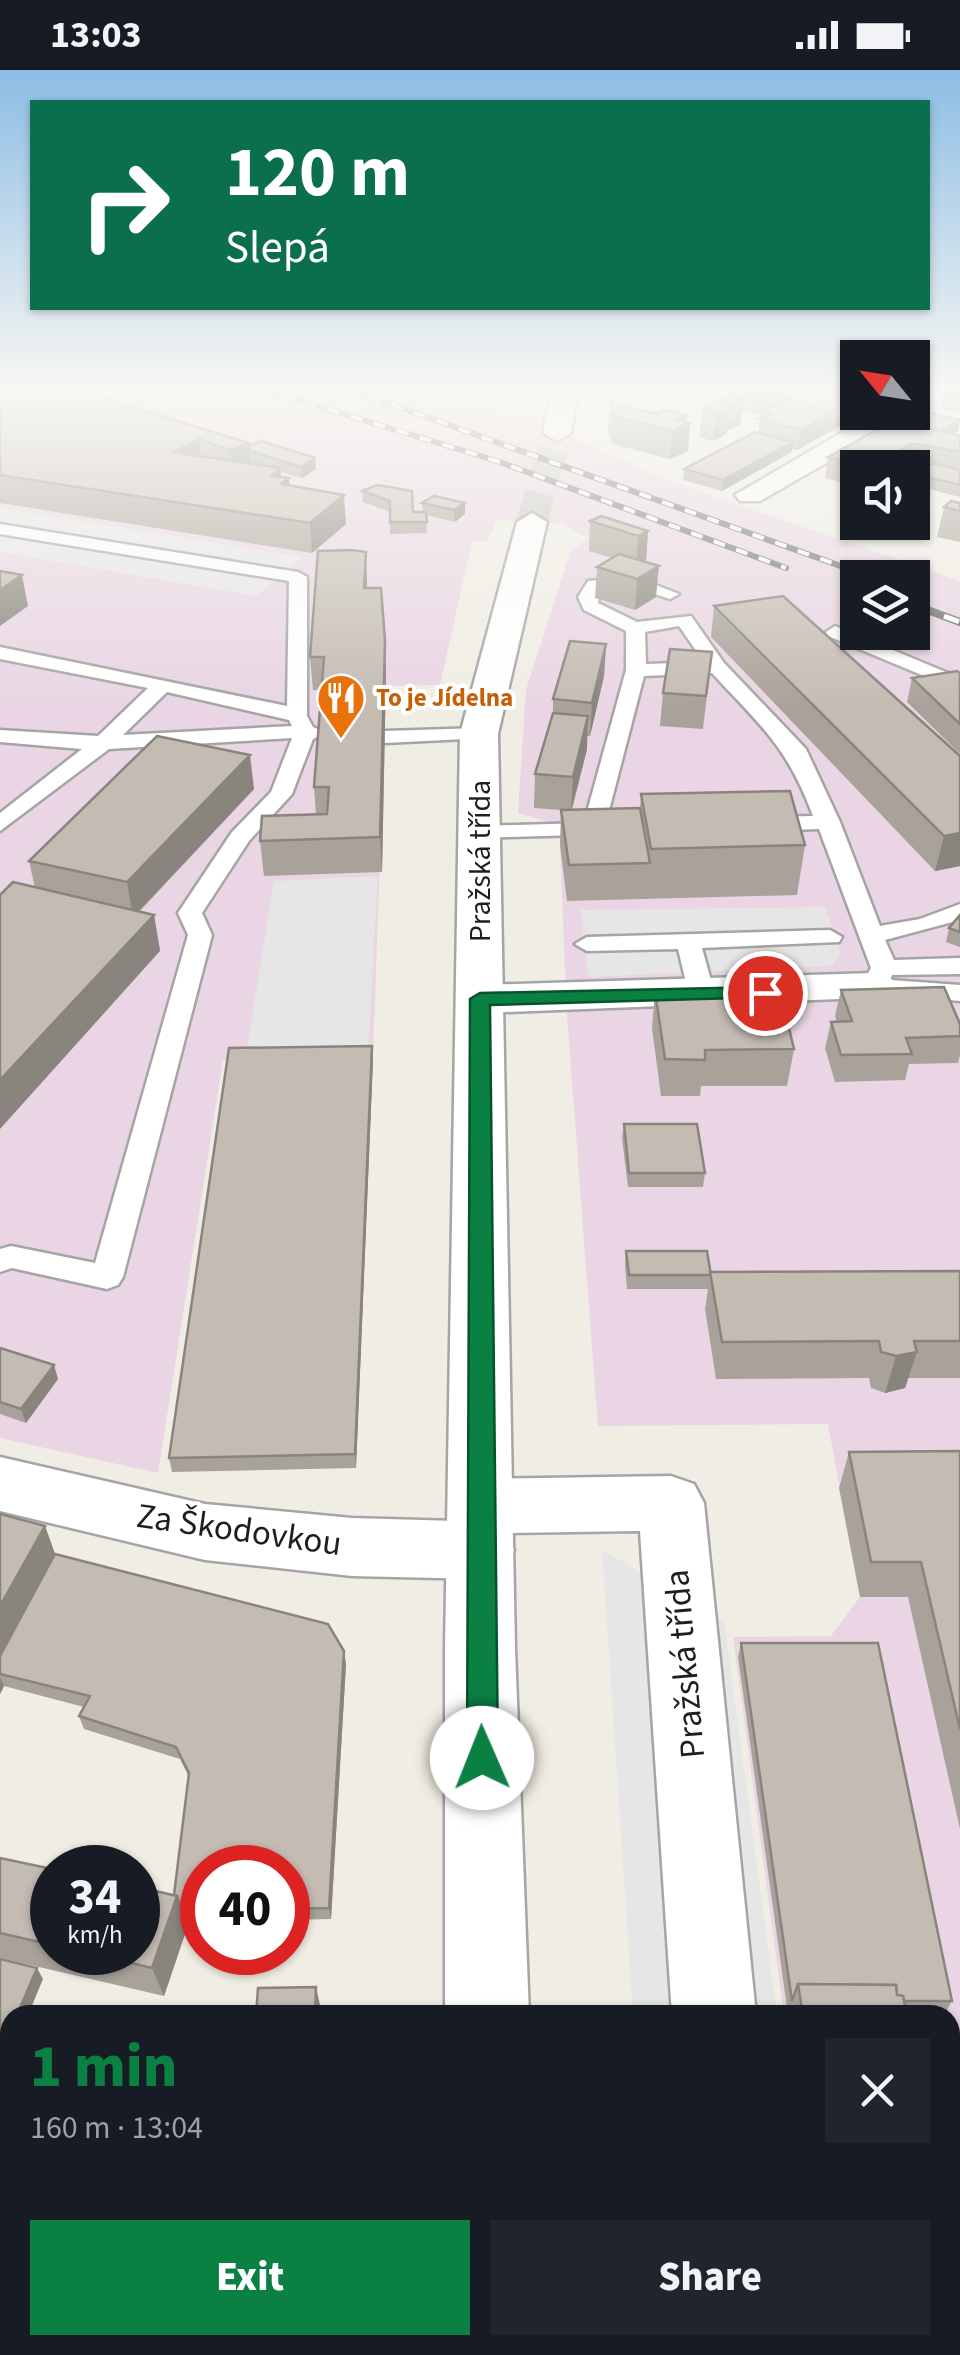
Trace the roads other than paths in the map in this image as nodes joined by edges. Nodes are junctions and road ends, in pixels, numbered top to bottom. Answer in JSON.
{"nodes":[{"id":1,"x":532,"y":522,"type":"tunnel mouth"},
{"id":2,"x":0,"y":529,"type":"edge"},
{"id":3,"x":670,"y":594,"type":"dead end"},
{"id":4,"x":635,"y":628,"type":"junction"},
{"id":5,"x":836,"y":632,"type":"dead end"},
{"id":6,"x":0,"y":653,"type":"edge"},
{"id":7,"x":717,"y":667,"type":"junction"},
{"id":8,"x":636,"y":670,"type":"junction"},
{"id":9,"x":164,"y":684,"type":"junction"},
{"id":10,"x":960,"y":685,"type":"edge"},
{"id":11,"x":309,"y":728,"type":"junction"},
{"id":12,"x":479,"y":734,"type":"junction"},
{"id":13,"x":0,"y":736,"type":"edge"},
{"id":14,"x":385,"y":737,"type":"edge"},
{"id":15,"x":100,"y":746,"type":"junction"},
{"id":16,"x":828,"y":822,"type":"junction"},
{"id":17,"x":0,"y":824,"type":"edge"},
{"id":18,"x":738,"y":825,"type":"edge"},
{"id":19,"x":630,"y":829,"type":"edge"},
{"id":20,"x":593,"y":830,"type":"junction"},
{"id":21,"x":478,"y":833,"type":"junction"},
{"id":22,"x":960,"y":911,"type":"edge"},
{"id":23,"x":873,"y":935,"type":"junction"},
{"id":24,"x":830,"y":937,"type":"dead end"},
{"id":25,"x":688,"y":941,"type":"junction"},
{"id":26,"x":588,"y":944,"type":"dead end"},
{"id":27,"x":960,"y":966,"type":"edge"},
{"id":28,"x":879,"y":978,"type":"junction"},
{"id":29,"x":960,"y":993,"type":"edge"},
{"id":30,"x":702,"y":994,"type":"junction"},
{"id":31,"x":480,"y":999,"type":"junction"},
{"id":32,"x":0,"y":1260,"type":"edge"},
{"id":33,"x":0,"y":1484,"type":"edge"},
{"id":34,"x":481,"y":1528,"type":"junction"},
{"id":35,"x":487,"y":2005,"type":"edge"},
{"id":36,"x":713,"y":2005,"type":"edge"}],
"edges":[{"from":1,"to":12,"type":"street","name":"Pražská třída"},
{"from":2,"to":11,"type":"lane"},
{"from":3,"to":4,"type":"lane"},
{"from":4,"to":7,"type":"lane"},
{"from":4,"to":8,"type":"lane"},
{"from":5,"to":10,"type":"lane"},
{"from":6,"to":9,"type":"lane"},
{"from":7,"to":8,"type":"lane"},
{"from":7,"to":16,"type":"lane"},
{"from":8,"to":20,"type":"lane"},
{"from":9,"to":11,"type":"lane"},
{"from":9,"to":15,"type":"lane"},
{"from":11,"to":15,"type":"lane"},
{"from":11,"to":32,"type":"lane"},
{"from":12,"to":14,"type":"lane"},
{"from":12,"to":21,"type":"street","name":"Pražská třída"},
{"from":13,"to":15,"type":"lane"},
{"from":15,"to":17,"type":"lane"},
{"from":16,"to":18,"type":"lane"},
{"from":16,"to":23,"type":"lane"},
{"from":19,"to":20,"type":"lane"},
{"from":20,"to":21,"type":"lane"},
{"from":21,"to":31,"type":"street","name":"Pražská třída"},
{"from":22,"to":23,"type":"lane"},
{"from":23,"to":28,"type":"lane"},
{"from":24,"to":25,"type":"lane"},
{"from":25,"to":26,"type":"lane"},
{"from":25,"to":30,"type":"lane"},
{"from":27,"to":28,"type":"lane"},
{"from":28,"to":29,"type":"lane"},
{"from":28,"to":30,"type":"street"},
{"from":30,"to":31,"type":"street"},
{"from":31,"to":34,"type":"street","name":"Pražská třída"},
{"from":33,"to":34,"type":"street","name":"Za Škodovkou"},
{"from":34,"to":35,"type":"street","name":"Pražská třída"},
{"from":34,"to":36,"type":"street","name":"Pražská třída"}]}
